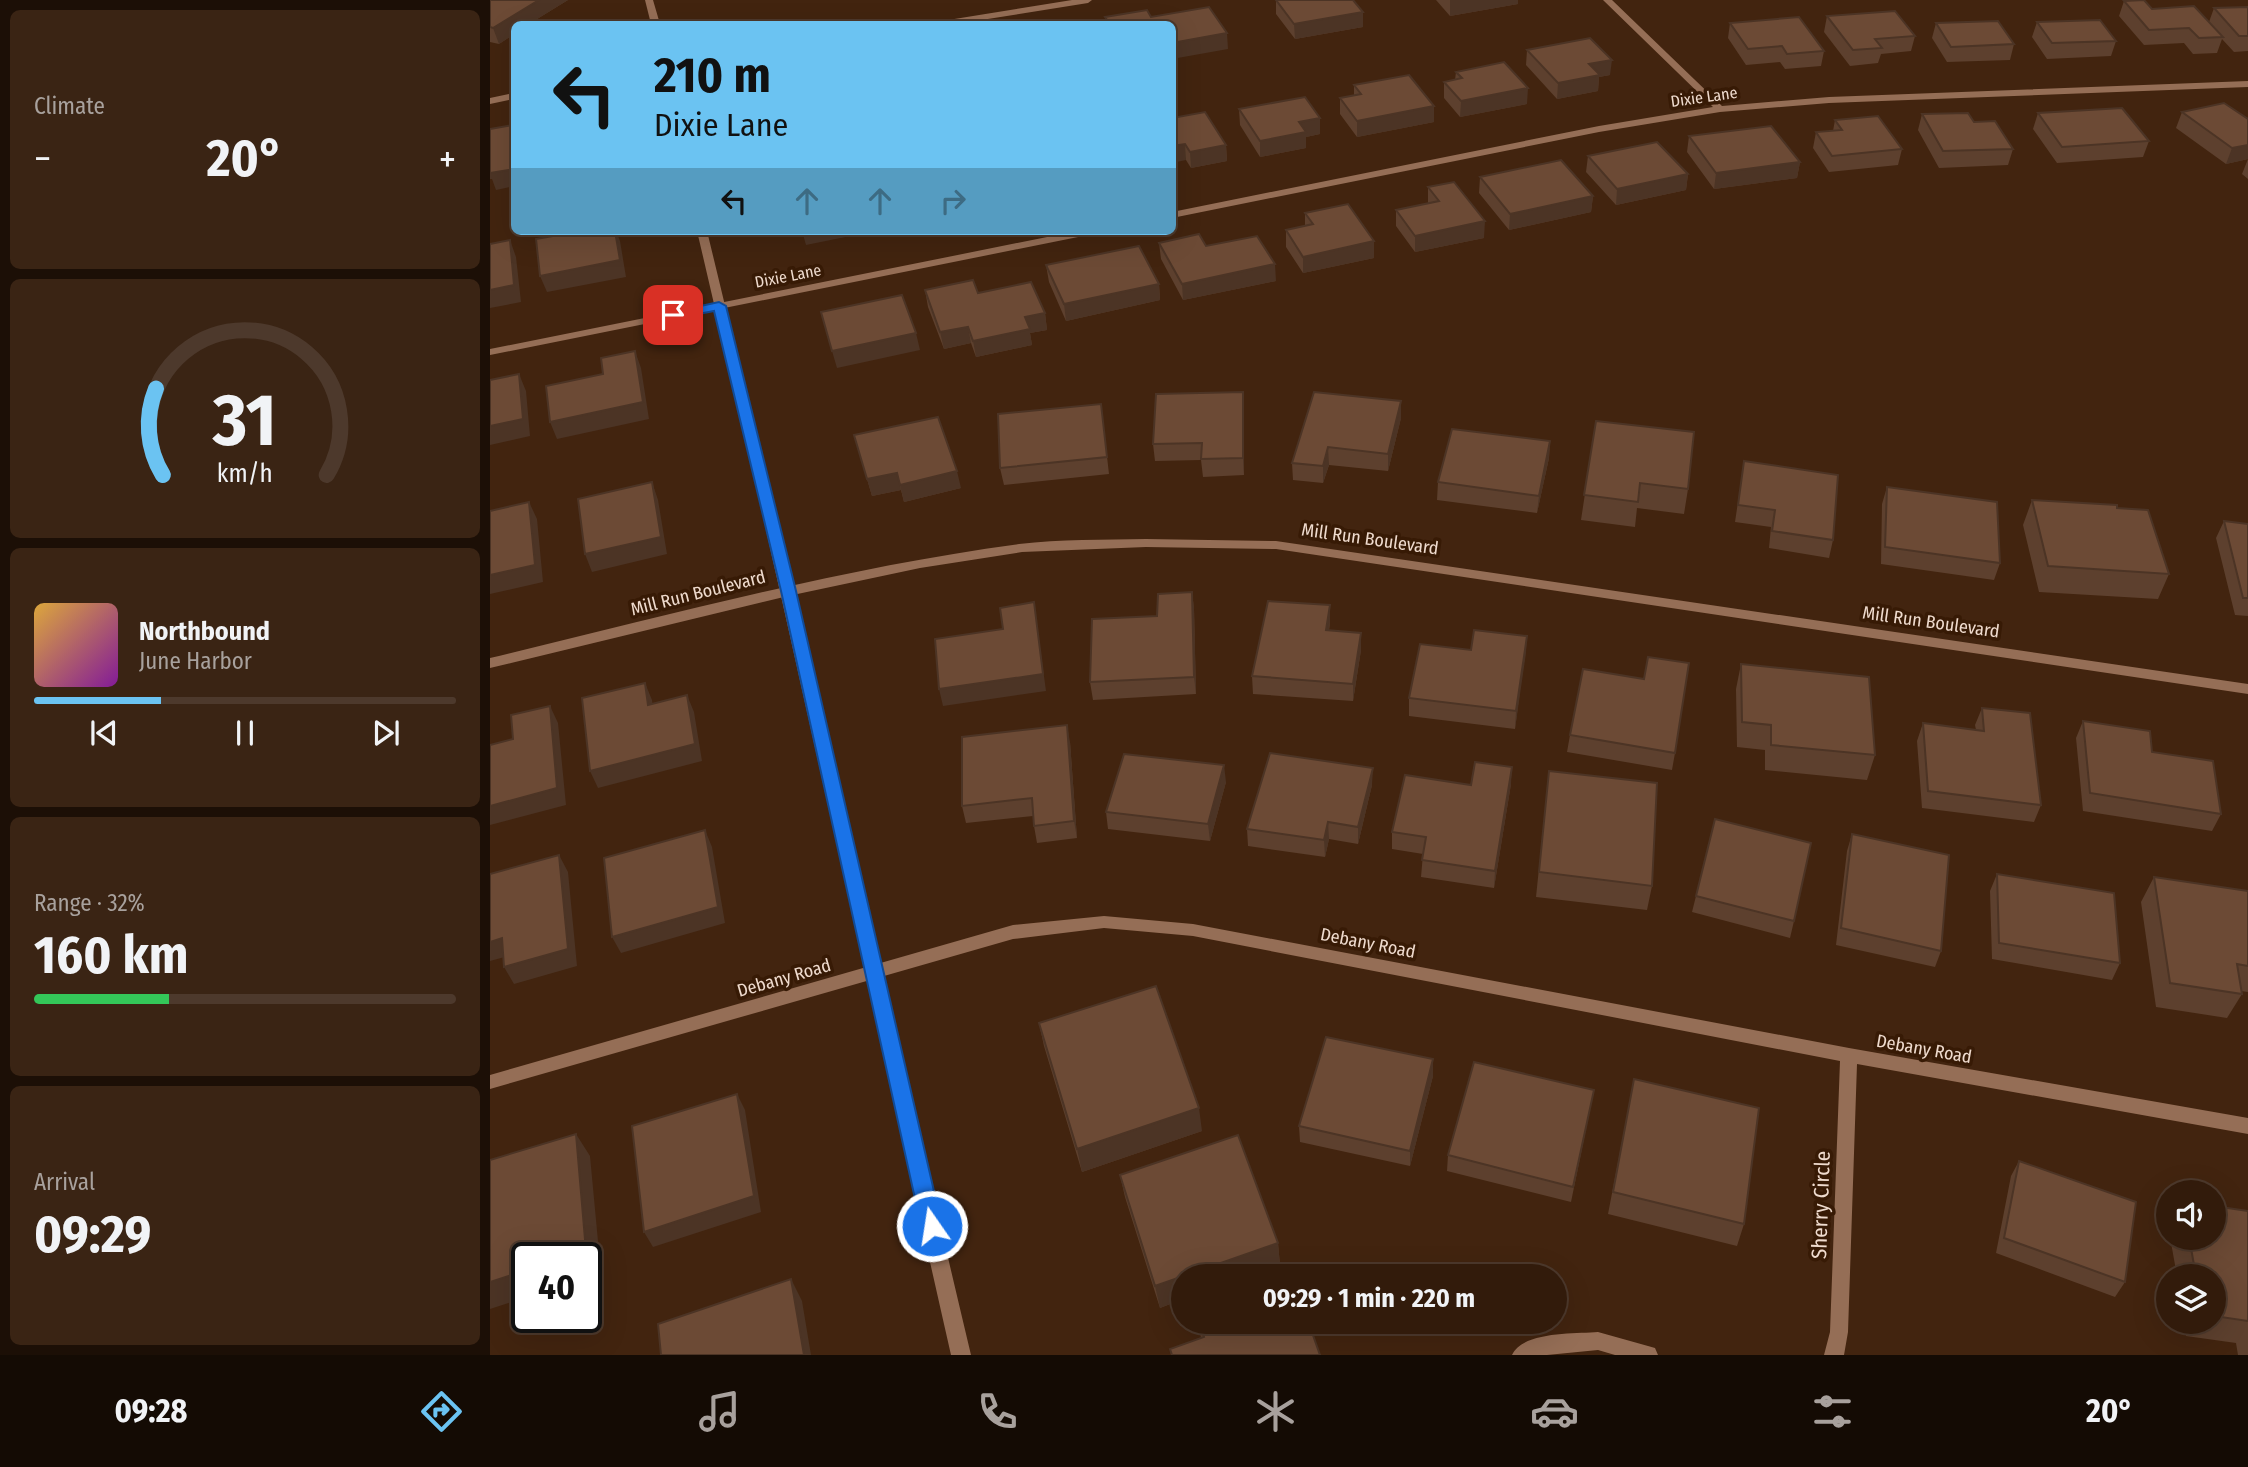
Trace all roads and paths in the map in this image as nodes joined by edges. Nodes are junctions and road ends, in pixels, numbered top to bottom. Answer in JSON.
{"nodes":[{"id":1,"x":649,"y":0,"type":"edge"},
{"id":2,"x":1088,"y":0,"type":"edge"},
{"id":3,"x":1607,"y":0,"type":"edge"},
{"id":4,"x":655,"y":21,"type":"edge"},
{"id":5,"x":960,"y":21,"type":"edge"},
{"id":6,"x":2248,"y":84,"type":"edge"},
{"id":7,"x":511,"y":97,"type":"edge"},
{"id":8,"x":490,"y":101,"type":"edge"},
{"id":9,"x":1720,"y":109,"type":"junction"},
{"id":10,"x":1176,"y":214,"type":"edge"},
{"id":11,"x":703,"y":235,"type":"edge"},
{"id":12,"x":1073,"y":235,"type":"edge"},
{"id":13,"x":719,"y":306,"type":"junction"},
{"id":14,"x":490,"y":352,"type":"edge"},
{"id":15,"x":788,"y":591,"type":"junction"},
{"id":16,"x":490,"y":663,"type":"edge"},
{"id":17,"x":2248,"y":689,"type":"edge"},
{"id":18,"x":872,"y":972,"type":"junction"},
{"id":19,"x":1849,"y":1055,"type":"junction"},
{"id":20,"x":490,"y":1082,"type":"edge"},
{"id":21,"x":2248,"y":1126,"type":"edge"},
{"id":22,"x":961,"y":1355,"type":"edge"},
{"id":23,"x":1522,"y":1355,"type":"edge"},
{"id":24,"x":1648,"y":1355,"type":"edge"},
{"id":25,"x":1834,"y":1355,"type":"edge"}],
"edges":[{"from":1,"to":4,"type":"street"},
{"from":2,"to":5,"type":"street"},
{"from":3,"to":9,"type":"street"},
{"from":6,"to":9,"type":"street","name":"Dixie Lane"},
{"from":7,"to":8,"type":"street"},
{"from":9,"to":10,"type":"street","name":"Dixie Lane"},
{"from":11,"to":13,"type":"street"},
{"from":12,"to":13,"type":"street","name":"Dixie Lane"},
{"from":13,"to":14,"type":"street","name":"Dixie Lane"},
{"from":13,"to":15,"type":"street"},
{"from":15,"to":16,"type":"street","name":"Mill Run Boulevard"},
{"from":15,"to":17,"type":"street","name":"Mill Run Boulevard"},
{"from":15,"to":18,"type":"street"},
{"from":18,"to":19,"type":"street","name":"Debany Road"},
{"from":18,"to":20,"type":"street","name":"Debany Road"},
{"from":18,"to":22,"type":"street"},
{"from":19,"to":21,"type":"street","name":"Debany Road"},
{"from":19,"to":25,"type":"street","name":"Sherry Circle"},
{"from":23,"to":24,"type":"street"}]}
